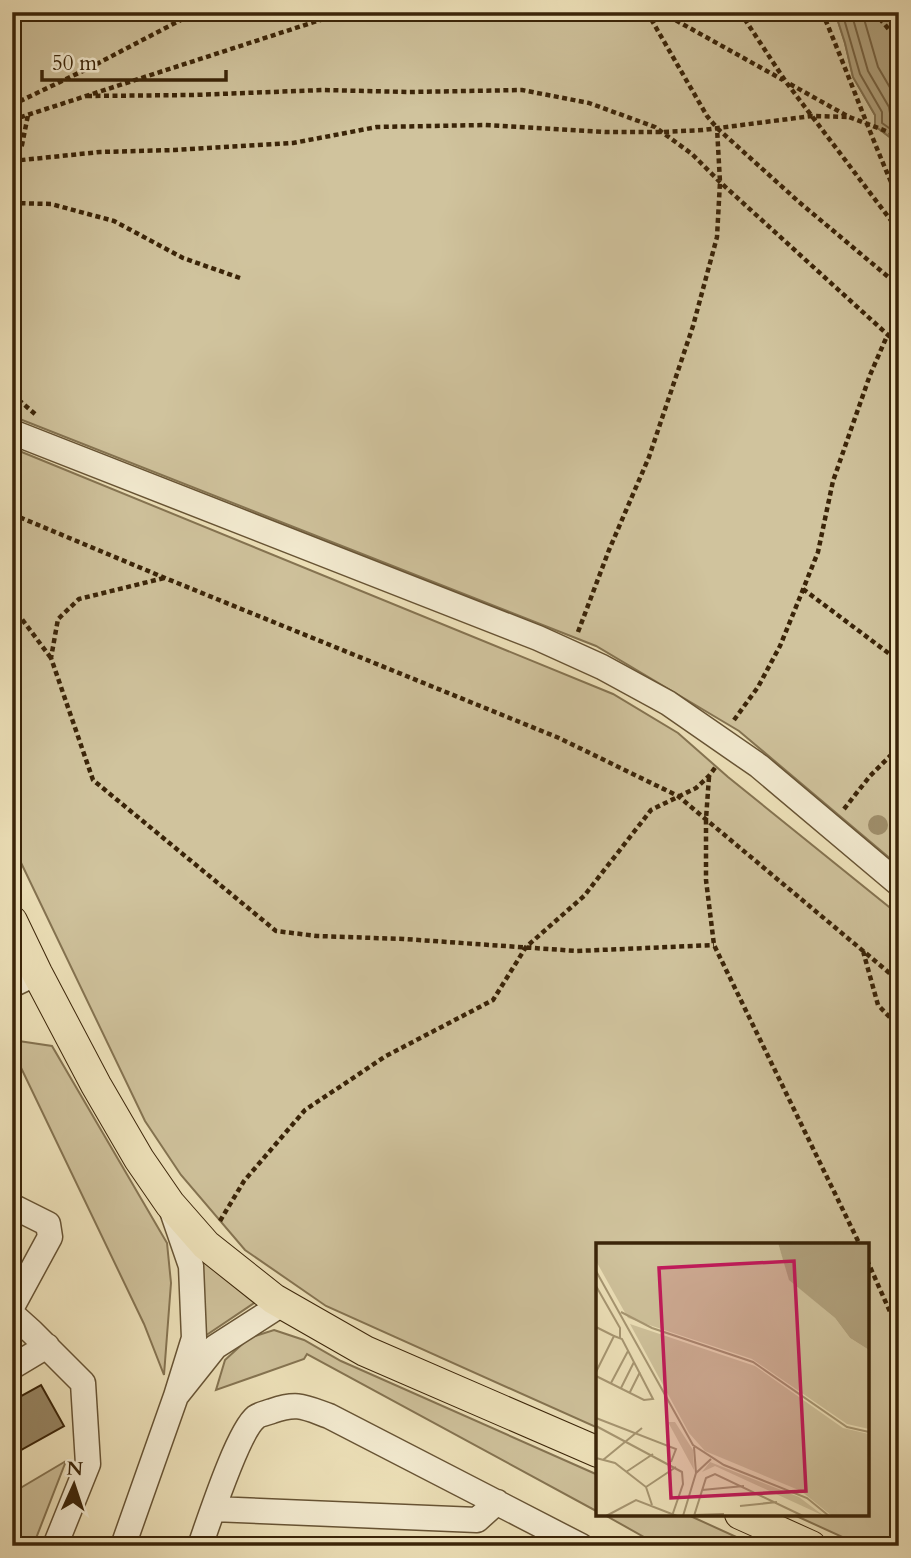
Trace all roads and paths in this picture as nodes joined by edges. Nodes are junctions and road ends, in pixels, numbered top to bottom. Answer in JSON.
{"nodes":[{"id":1,"x":196,"y":12,"type":"edge"},
{"id":2,"x":345,"y":12,"type":"edge"},
{"id":3,"x":647,"y":12,"type":"edge"},
{"id":4,"x":661,"y":12,"type":"edge"},
{"id":5,"x":740,"y":12,"type":"edge"},
{"id":6,"x":822,"y":12,"type":"edge"},
{"id":7,"x":874,"y":12,"type":"edge"},
{"id":8,"x":899,"y":41,"type":"edge"},
{"id":9,"x":786,"y":82,"type":"junction"},
{"id":10,"x":87,"y":96,"type":"junction"},
{"id":11,"x":12,"y":105,"type":"edge"},
{"id":12,"x":28,"y":115,"type":"junction"},
{"id":13,"x":812,"y":116,"type":"junction"},
{"id":14,"x":849,"y":117,"type":"junction"},
{"id":15,"x":12,"y":120,"type":"edge"},
{"id":16,"x":865,"y":122,"type":"junction"},
{"id":17,"x":717,"y":128,"type":"junction"},
{"id":18,"x":662,"y":132,"type":"junction"},
{"id":19,"x":899,"y":136,"type":"edge"},
{"id":20,"x":12,"y":161,"type":"edge"},
{"id":21,"x":720,"y":182,"type":"junction"},
{"id":22,"x":899,"y":200,"type":"edge"},
{"id":23,"x":12,"y":203,"type":"edge"},
{"id":24,"x":899,"y":230,"type":"edge"},
{"id":25,"x":240,"y":278,"type":"dead end"},
{"id":26,"x":899,"y":286,"type":"edge"},
{"id":27,"x":887,"y":336,"type":"junction"},
{"id":28,"x":899,"y":345,"type":"edge"},
{"id":29,"x":12,"y":432,"type":"edge"},
{"id":30,"x":12,"y":514,"type":"edge"},
{"id":31,"x":165,"y":578,"type":"junction"},
{"id":32,"x":803,"y":589,"type":"junction"},
{"id":33,"x":12,"y":606,"type":"edge"},
{"id":34,"x":570,"y":652,"type":"junction"},
{"id":35,"x":51,"y":658,"type":"junction"},
{"id":36,"x":899,"y":661,"type":"edge"},
{"id":37,"x":720,"y":739,"type":"junction"},
{"id":38,"x":899,"y":747,"type":"edge"},
{"id":39,"x":709,"y":776,"type":"junction"},
{"id":40,"x":678,"y":796,"type":"junction"},
{"id":41,"x":706,"y":819,"type":"junction"},
{"id":42,"x":830,"y":826,"type":"junction"},
{"id":43,"x":899,"y":884,"type":"edge"},
{"id":44,"x":12,"y":920,"type":"edge"},
{"id":45,"x":714,"y":946,"type":"junction"},
{"id":46,"x":526,"y":947,"type":"junction"},
{"id":47,"x":863,"y":949,"type":"junction"},
{"id":48,"x":25,"y":979,"type":"edge"},
{"id":49,"x":899,"y":981,"type":"edge"},
{"id":50,"x":899,"y":1027,"type":"edge"},
{"id":51,"x":170,"y":1205,"type":"junction"},
{"id":52,"x":12,"y":1206,"type":"edge"},
{"id":53,"x":859,"y":1243,"type":"edge"},
{"id":54,"x":206,"y":1245,"type":"junction"},
{"id":55,"x":869,"y":1264,"type":"edge"},
{"id":56,"x":282,"y":1304,"type":"junction"},
{"id":57,"x":12,"y":1307,"type":"edge"},
{"id":58,"x":12,"y":1314,"type":"edge"},
{"id":59,"x":899,"y":1332,"type":"edge"},
{"id":60,"x":47,"y":1346,"type":"junction"},
{"id":61,"x":12,"y":1367,"type":"edge"},
{"id":62,"x":176,"y":1396,"type":"junction"},
{"id":63,"x":596,"y":1451,"type":"edge"},
{"id":64,"x":497,"y":1502,"type":"junction"},
{"id":65,"x":213,"y":1510,"type":"junction"},
{"id":66,"x":744,"y":1516,"type":"edge"},
{"id":67,"x":55,"y":1546,"type":"edge"},
{"id":68,"x":123,"y":1546,"type":"edge"},
{"id":69,"x":200,"y":1546,"type":"edge"},
{"id":70,"x":581,"y":1546,"type":"edge"},
{"id":71,"x":811,"y":1546,"type":"edge"}],
"edges":[{"from":1,"to":11,"type":"path"},
{"from":2,"to":10,"type":"path"},
{"from":3,"to":17,"type":"path"},
{"from":4,"to":9,"type":"path"},
{"from":5,"to":9,"type":"path"},
{"from":6,"to":16,"type":"path"},
{"from":7,"to":8,"type":"path"},
{"from":9,"to":13,"type":"path"},
{"from":9,"to":14,"type":"path"},
{"from":10,"to":12,"type":"path"},
{"from":10,"to":18,"type":"path"},
{"from":12,"to":15,"type":"path"},
{"from":12,"to":20,"type":"path"},
{"from":13,"to":14,"type":"path"},
{"from":13,"to":17,"type":"path"},
{"from":13,"to":24,"type":"path"},
{"from":14,"to":16,"type":"path"},
{"from":16,"to":19,"type":"path"},
{"from":16,"to":22,"type":"path"},
{"from":17,"to":18,"type":"path"},
{"from":17,"to":21,"type":"path"},
{"from":17,"to":26,"type":"path"},
{"from":18,"to":20,"type":"path"},
{"from":18,"to":21,"type":"path"},
{"from":21,"to":27,"type":"path"},
{"from":21,"to":34,"type":"path"},
{"from":23,"to":25,"type":"path"},
{"from":27,"to":28,"type":"path"},
{"from":27,"to":32,"type":"path"},
{"from":29,"to":34,"type":"street"},
{"from":30,"to":31,"type":"path"},
{"from":31,"to":35,"type":"path"},
{"from":31,"to":40,"type":"path"},
{"from":32,"to":36,"type":"path"},
{"from":32,"to":37,"type":"path"},
{"from":33,"to":35,"type":"path"},
{"from":34,"to":37,"type":"street"},
{"from":35,"to":46,"type":"path"},
{"from":37,"to":39,"type":"path"},
{"from":37,"to":42,"type":"street"},
{"from":38,"to":42,"type":"path"},
{"from":39,"to":40,"type":"path"},
{"from":39,"to":41,"type":"path"},
{"from":40,"to":41,"type":"path"},
{"from":40,"to":46,"type":"path"},
{"from":41,"to":45,"type":"path"},
{"from":41,"to":47,"type":"path"},
{"from":42,"to":43,"type":"street"},
{"from":44,"to":48,"type":"main road"},
{"from":45,"to":46,"type":"path"},
{"from":45,"to":53,"type":"path"},
{"from":46,"to":54,"type":"path"},
{"from":47,"to":49,"type":"path"},
{"from":47,"to":50,"type":"path"},
{"from":48,"to":51,"type":"main road"},
{"from":51,"to":54,"type":"main road"},
{"from":51,"to":62,"type":"street"},
{"from":52,"to":57,"type":"street"},
{"from":54,"to":56,"type":"main road"},
{"from":55,"to":59,"type":"path"},
{"from":56,"to":62,"type":"street"},
{"from":56,"to":63,"type":"main road"},
{"from":58,"to":60,"type":"street"},
{"from":60,"to":61,"type":"street"},
{"from":60,"to":67,"type":"street"},
{"from":62,"to":68,"type":"street"},
{"from":64,"to":65,"type":"street"},
{"from":64,"to":65,"type":"street"},
{"from":64,"to":70,"type":"street"},
{"from":65,"to":69,"type":"street"},
{"from":66,"to":71,"type":"main road"}]}
